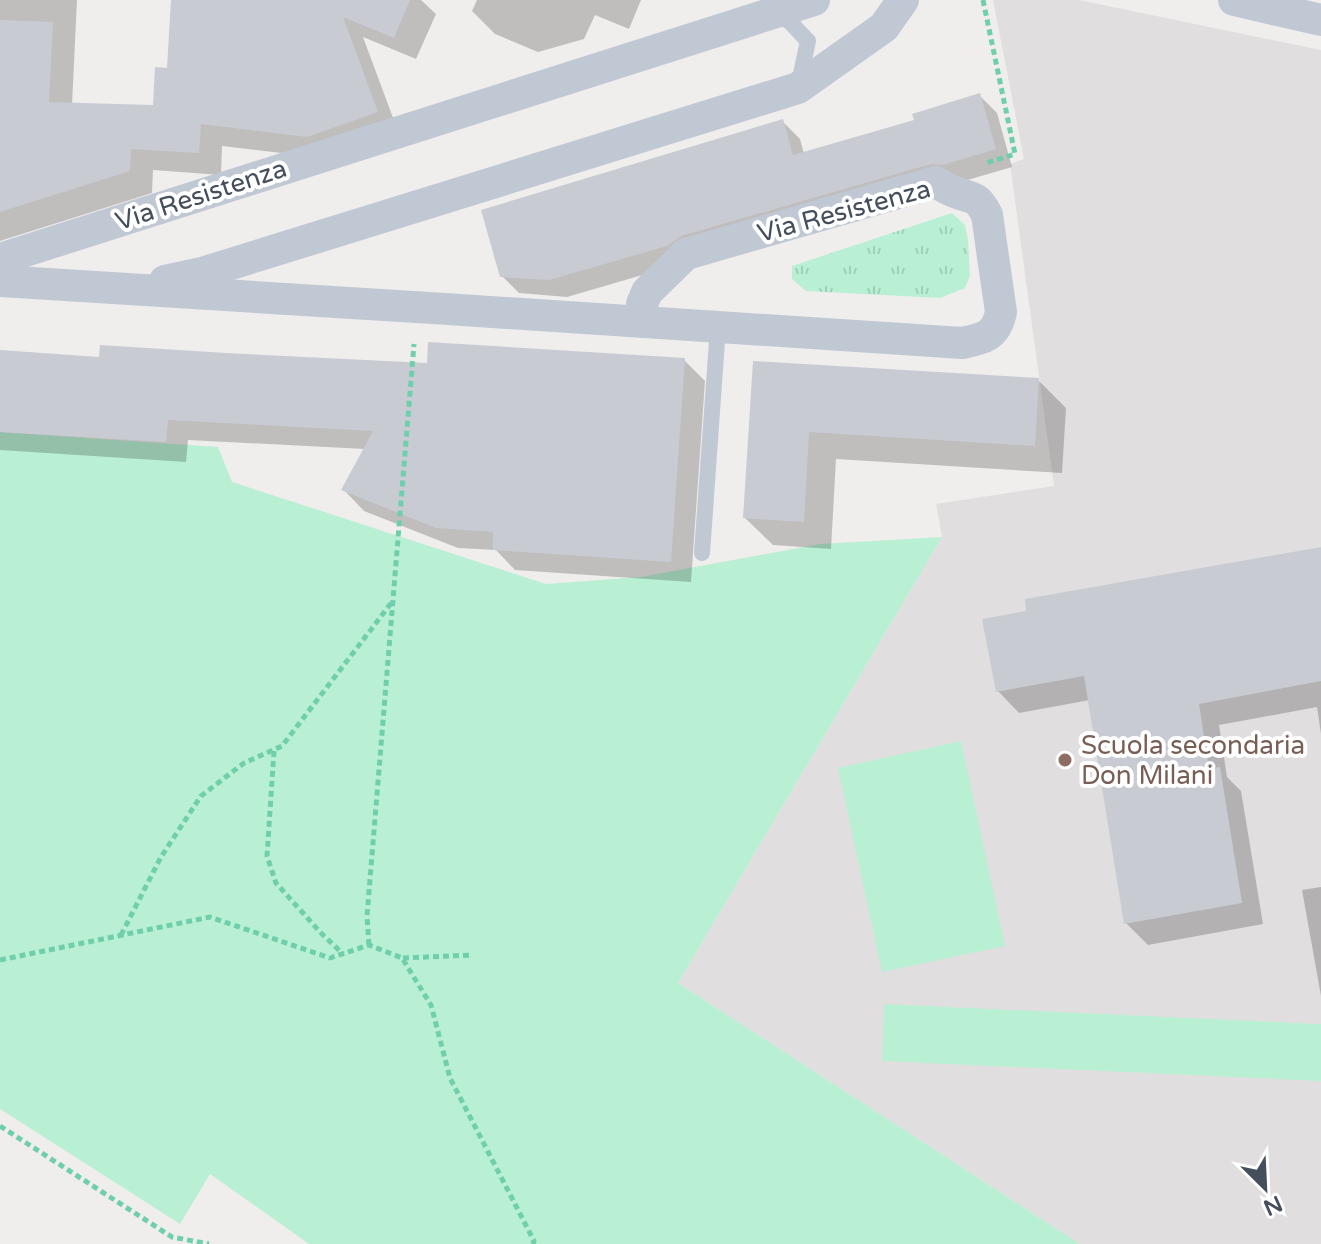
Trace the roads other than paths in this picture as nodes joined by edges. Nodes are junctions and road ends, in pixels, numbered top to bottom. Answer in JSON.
{"nodes":[{"id":1,"x":814,"y":0,"type":"edge"},
{"id":2,"x":903,"y":0,"type":"edge"},
{"id":3,"x":1234,"y":0,"type":"edge"},
{"id":4,"x":774,"y":13,"type":"junction"},
{"id":5,"x":1321,"y":20,"type":"edge"},
{"id":6,"x":798,"y":88,"type":"junction"},
{"id":7,"x":0,"y":259,"type":"edge"},
{"id":8,"x":0,"y":281,"type":"edge"},
{"id":9,"x":126,"y":289,"type":"junction"},
{"id":10,"x":641,"y":322,"type":"junction"},
{"id":11,"x":718,"y":327,"type":"junction"},
{"id":12,"x":702,"y":553,"type":"dead end"}],
"edges":[{"from":1,"to":4,"type":"street","name":"Via Resistenza"},
{"from":2,"to":6,"type":"street","name":"Via Resistenza"},
{"from":3,"to":5,"type":"street"},
{"from":4,"to":6,"type":"lane"},
{"from":4,"to":7,"type":"street","name":"Via Resistenza"},
{"from":6,"to":9,"type":"street","name":"Via Resistenza"},
{"from":8,"to":9,"type":"street","name":"Via Resistenza"},
{"from":9,"to":10,"type":"street","name":"Via Resistenza"},
{"from":10,"to":11,"type":"street","name":"Via Resistenza"},
{"from":10,"to":11,"type":"street","name":"Via Resistenza"},
{"from":11,"to":12,"type":"lane"}]}
